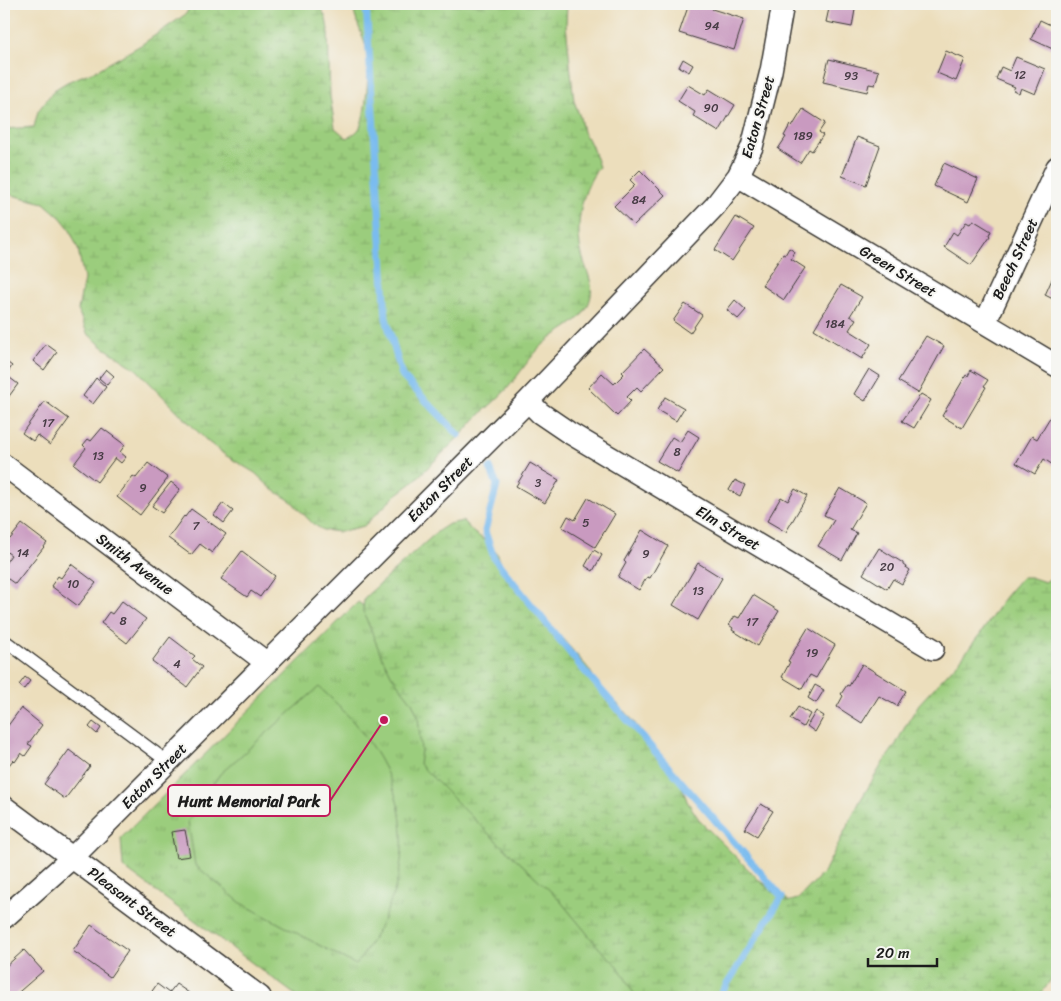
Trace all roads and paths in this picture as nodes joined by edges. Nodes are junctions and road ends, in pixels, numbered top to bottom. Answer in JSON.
{"nodes":[{"id":1,"x":784,"y":4,"type":"edge"},
{"id":2,"x":1057,"y":168,"type":"edge"},
{"id":3,"x":738,"y":176,"type":"junction"},
{"id":4,"x":985,"y":323,"type":"junction"},
{"id":5,"x":1057,"y":366,"type":"edge"},
{"id":6,"x":528,"y":401,"type":"junction"},
{"id":7,"x":4,"y":466,"type":"edge"},
{"id":8,"x":4,"y":640,"type":"edge"},
{"id":9,"x":933,"y":649,"type":"dead end"},
{"id":10,"x":267,"y":662,"type":"junction"},
{"id":11,"x":168,"y":762,"type":"junction"},
{"id":12,"x":4,"y":807,"type":"edge"},
{"id":13,"x":73,"y":858,"type":"junction"},
{"id":14,"x":4,"y":918,"type":"edge"},
{"id":15,"x":248,"y":994,"type":"edge"}],
"edges":[{"from":1,"to":3,"type":"street","name":"Eaton Street"},
{"from":2,"to":4,"type":"street","name":"Beech Street"},
{"from":3,"to":4,"type":"street","name":"Green Street"},
{"from":3,"to":6,"type":"street","name":"Eaton Street"},
{"from":4,"to":5,"type":"street","name":"Green Street"},
{"from":6,"to":9,"type":"street","name":"Elm Street"},
{"from":6,"to":10,"type":"street","name":"Eaton Street"},
{"from":7,"to":10,"type":"street","name":"Smith Avenue"},
{"from":8,"to":11,"type":"lane"},
{"from":10,"to":11,"type":"street","name":"Eaton Street"},
{"from":11,"to":13,"type":"street","name":"Eaton Street"},
{"from":12,"to":13,"type":"street","name":"Pleasant Street"},
{"from":13,"to":14,"type":"street","name":"Eaton Street"},
{"from":13,"to":15,"type":"street","name":"Pleasant Street"}]}
